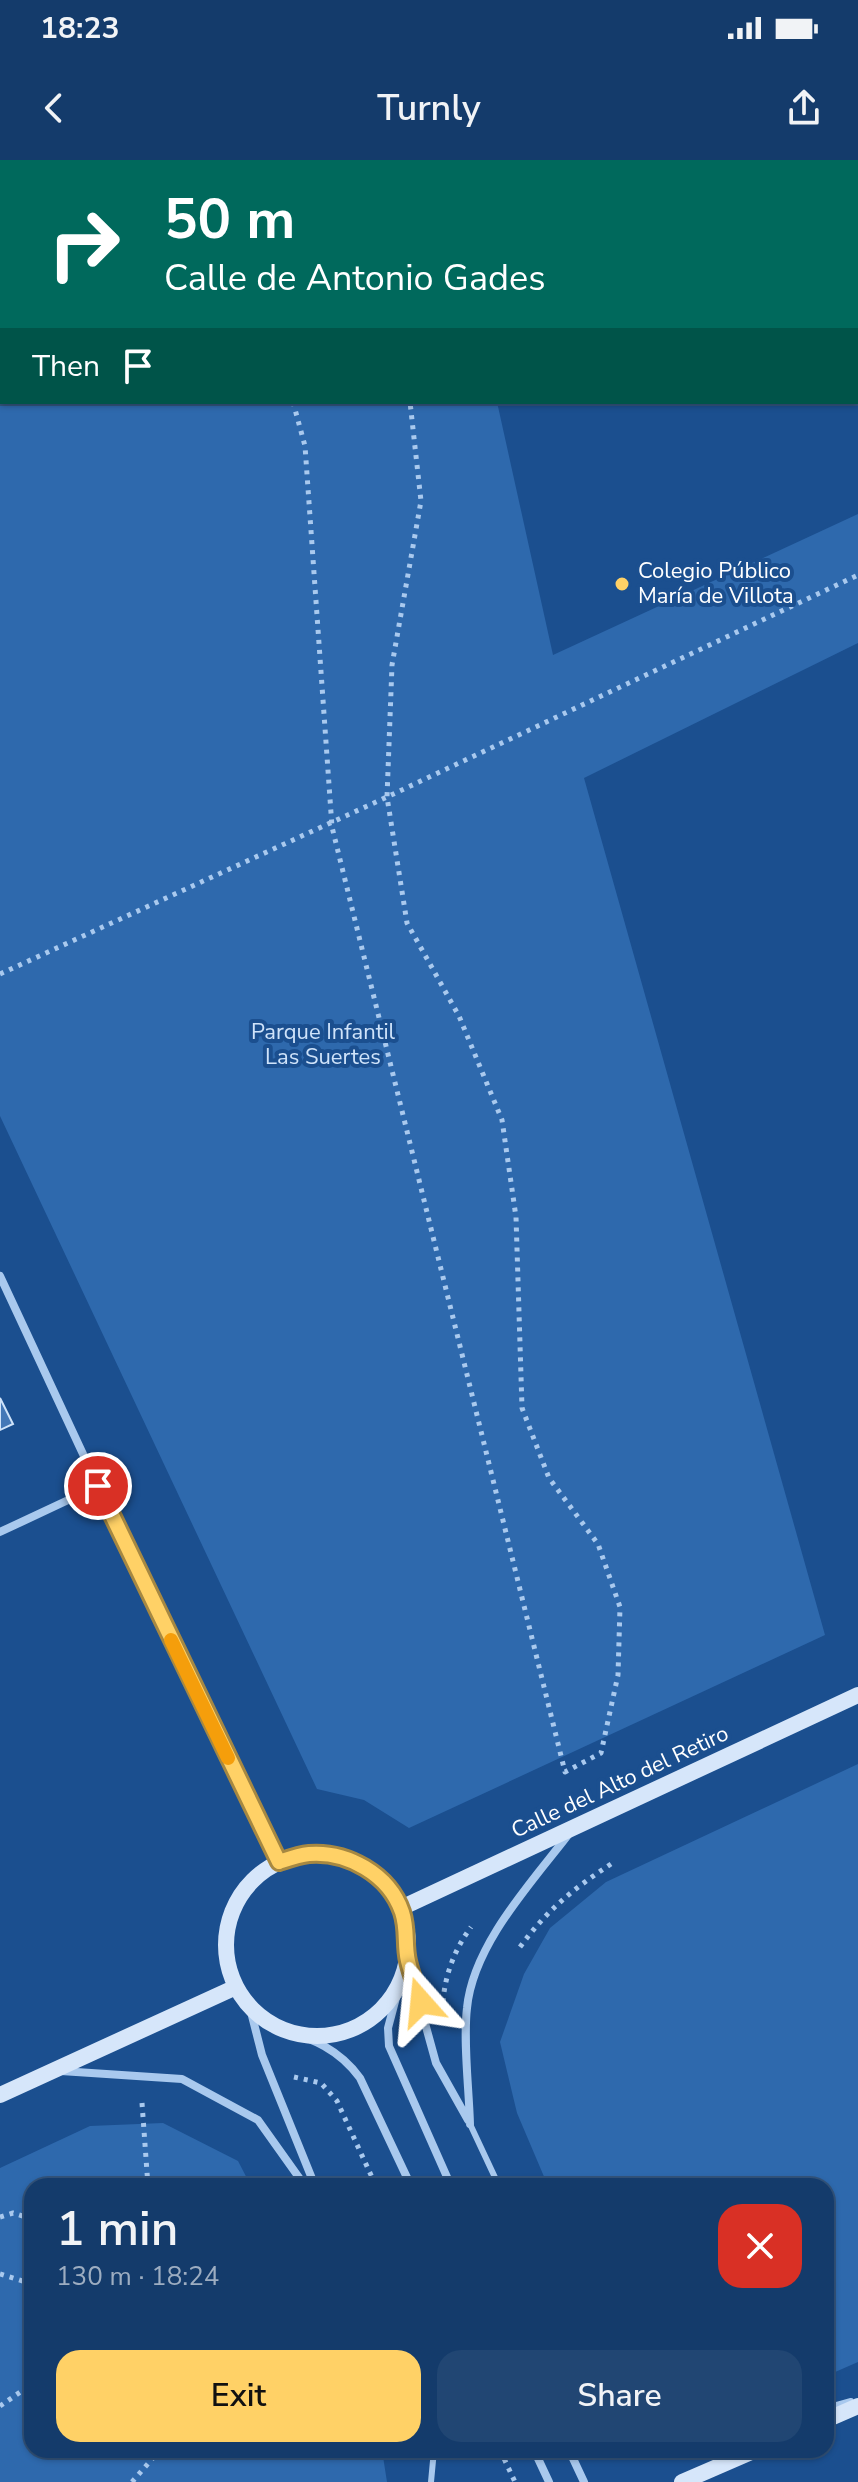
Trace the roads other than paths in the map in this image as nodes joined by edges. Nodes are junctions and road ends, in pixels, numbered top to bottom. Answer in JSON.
{"nodes":[{"id":1,"x":0,"y":1276,"type":"edge"},
{"id":2,"x":98,"y":1486,"type":"junction"},
{"id":3,"x":0,"y":1532,"type":"edge"},
{"id":4,"x":858,"y":1695,"type":"edge"},
{"id":5,"x":572,"y":1830,"type":"junction"},
{"id":6,"x":279,"y":1862,"type":"junction"},
{"id":7,"x":401,"y":1908,"type":"junction"},
{"id":8,"x":407,"y":1958,"type":"junction"},
{"id":9,"x":401,"y":1979,"type":"junction"},
{"id":10,"x":236,"y":1987,"type":"junction"},
{"id":11,"x":250,"y":2008,"type":"junction"},
{"id":12,"x":279,"y":2028,"type":"junction"},
{"id":13,"x":52,"y":2071,"type":"junction"},
{"id":14,"x":0,"y":2095,"type":"edge"},
{"id":15,"x":470,"y":2124,"type":"junction"},
{"id":16,"x":299,"y":2178,"type":"edge"},
{"id":17,"x":312,"y":2178,"type":"edge"},
{"id":18,"x":407,"y":2178,"type":"edge"},
{"id":19,"x":447,"y":2178,"type":"edge"},
{"id":20,"x":495,"y":2178,"type":"edge"},
{"id":21,"x":858,"y":2399,"type":"edge"},
{"id":22,"x":834,"y":2406,"type":"edge"},
{"id":23,"x":858,"y":2406,"type":"edge"},
{"id":24,"x":834,"y":2416,"type":"edge"},
{"id":25,"x":433,"y":2458,"type":"edge"},
{"id":26,"x":538,"y":2458,"type":"edge"},
{"id":27,"x":573,"y":2458,"type":"edge"},
{"id":28,"x":738,"y":2458,"type":"edge"},
{"id":29,"x":431,"y":2482,"type":"edge"},
{"id":30,"x":549,"y":2482,"type":"edge"},
{"id":31,"x":584,"y":2482,"type":"edge"},
{"id":32,"x":682,"y":2482,"type":"edge"}],
"edges":[{"from":1,"to":2,"type":"street"},
{"from":2,"to":3,"type":"street"},
{"from":2,"to":6,"type":"street"},
{"from":4,"to":5,"type":"main road","name":"Calle del Alto del Retiro"},
{"from":5,"to":7,"type":"main road","name":"Calle del Alto del Retiro"},
{"from":5,"to":15,"type":"street"},
{"from":6,"to":7,"type":"main road"},
{"from":6,"to":10,"type":"main road"},
{"from":7,"to":8,"type":"main road"},
{"from":8,"to":9,"type":"main road"},
{"from":8,"to":15,"type":"street"},
{"from":9,"to":12,"type":"main road"},
{"from":9,"to":19,"type":"street"},
{"from":10,"to":11,"type":"main road"},
{"from":10,"to":13,"type":"main road"},
{"from":11,"to":12,"type":"main road"},
{"from":11,"to":17,"type":"street"},
{"from":12,"to":18,"type":"street"},
{"from":13,"to":14,"type":"main road"},
{"from":13,"to":16,"type":"street"},
{"from":15,"to":20,"type":"lane"},
{"from":21,"to":22,"type":"lane"},
{"from":23,"to":24,"type":"main road"},
{"from":25,"to":29,"type":"lane"},
{"from":26,"to":30,"type":"street"},
{"from":27,"to":31,"type":"street"},
{"from":28,"to":32,"type":"main road"}]}
